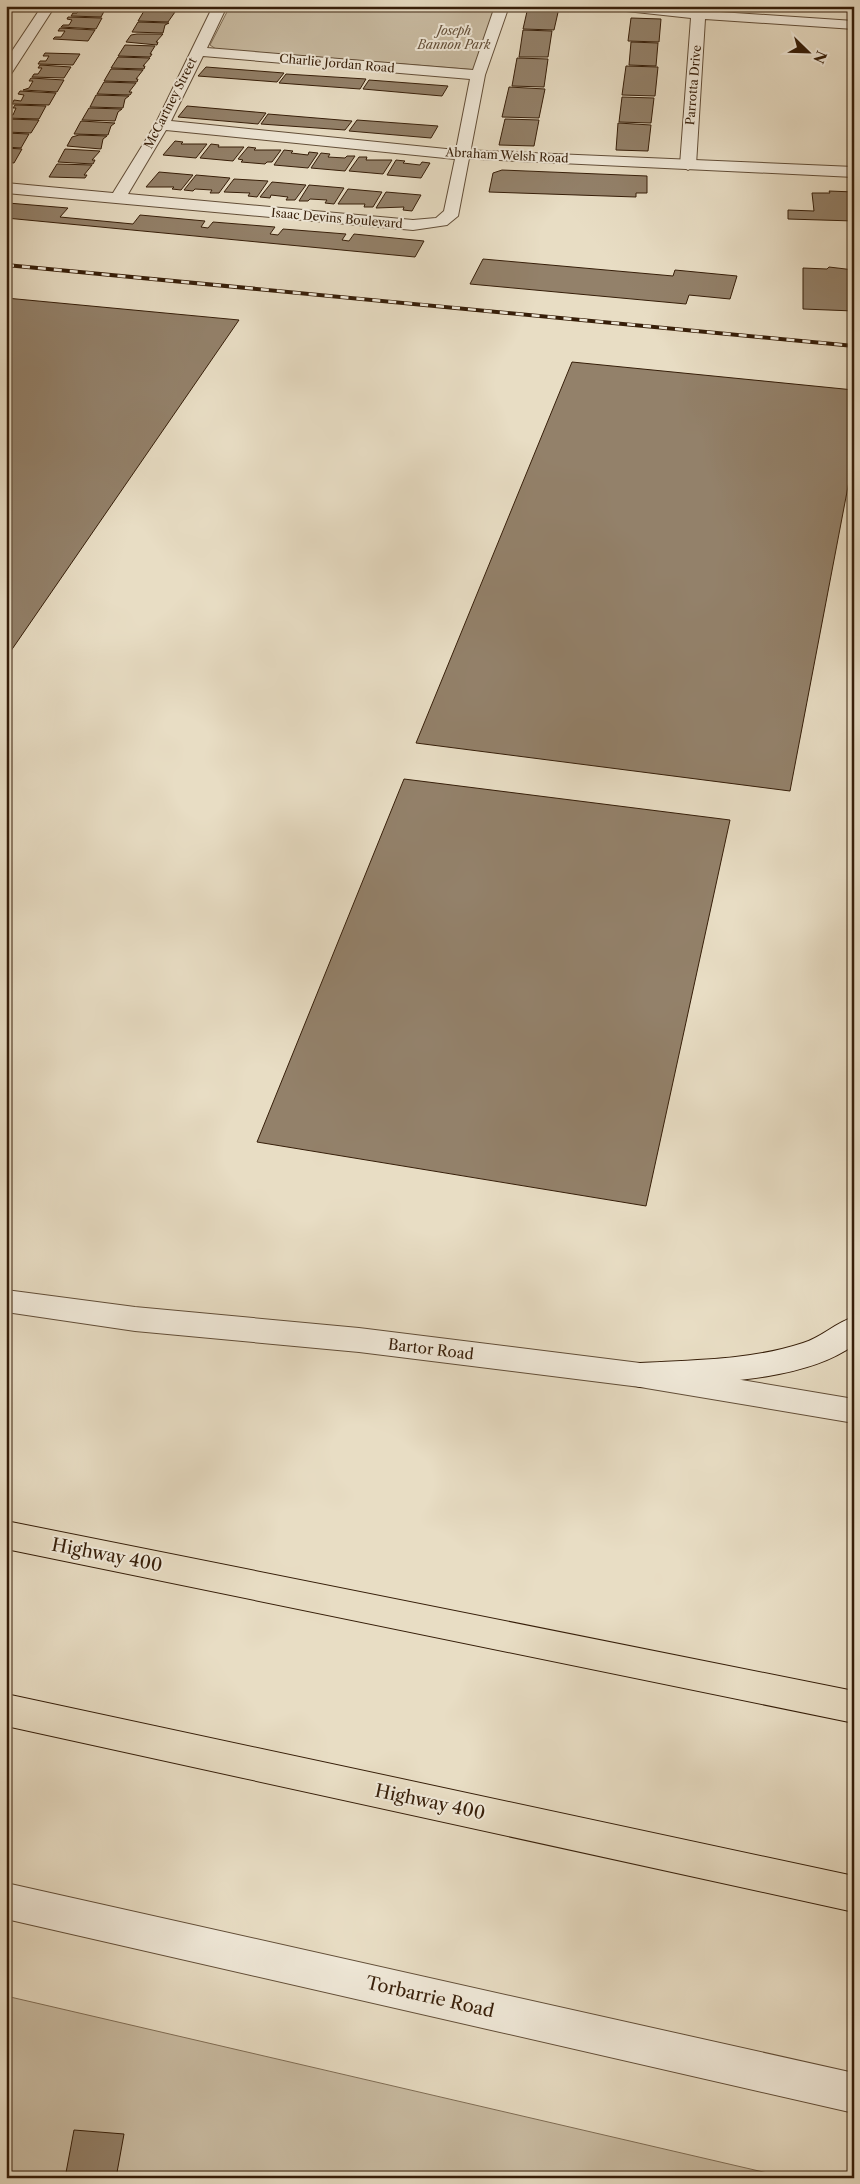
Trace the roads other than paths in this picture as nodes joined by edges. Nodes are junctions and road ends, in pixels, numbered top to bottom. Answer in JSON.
{"nodes":[{"id":1,"x":49,"y":6,"type":"edge"},
{"id":2,"x":220,"y":6,"type":"edge"},
{"id":3,"x":502,"y":6,"type":"edge"},
{"id":4,"x":617,"y":6,"type":"edge"},
{"id":5,"x":699,"y":11,"type":"edge"},
{"id":6,"x":852,"y":24,"type":"edge"},
{"id":7,"x":197,"y":51,"type":"junction"},
{"id":8,"x":6,"y":71,"type":"edge"},
{"id":9,"x":478,"y":76,"type":"junction"},
{"id":10,"x":162,"y":125,"type":"junction"},
{"id":11,"x":463,"y":155,"type":"junction"},
{"id":12,"x":688,"y":164,"type":"junction"},
{"id":13,"x":854,"y":172,"type":"edge"},
{"id":14,"x":6,"y":188,"type":"edge"},
{"id":15,"x":118,"y":198,"type":"junction"},
{"id":16,"x":6,"y":1300,"type":"edge"},
{"id":17,"x":854,"y":1329,"type":"edge"},
{"id":18,"x":640,"y":1375,"type":"junction"},
{"id":19,"x":854,"y":1411,"type":"edge"},
{"id":20,"x":6,"y":1535,"type":"edge"},
{"id":21,"x":854,"y":1707,"type":"edge"},
{"id":22,"x":6,"y":1710,"type":"edge"},
{"id":23,"x":854,"y":1894,"type":"edge"},
{"id":24,"x":6,"y":1901,"type":"edge"},
{"id":25,"x":854,"y":2093,"type":"edge"}],
"edges":[{"from":1,"to":8,"type":"street"},
{"from":2,"to":7,"type":"street","name":"McCartney Street"},
{"from":3,"to":9,"type":"street","name":"Isaac Devins Boulevard"},
{"from":4,"to":5,"type":"street"},
{"from":5,"to":6,"type":"street"},
{"from":5,"to":12,"type":"street","name":"Parrotta Drive"},
{"from":7,"to":9,"type":"street","name":"Charlie Jordan Road"},
{"from":7,"to":10,"type":"street","name":"McCartney Street"},
{"from":9,"to":11,"type":"street","name":"Isaac Devins Boulevard"},
{"from":10,"to":11,"type":"street","name":"Abraham Welsh Road"},
{"from":10,"to":15,"type":"street","name":"McCartney Street"},
{"from":11,"to":12,"type":"street","name":"Abraham Welsh Road"},
{"from":11,"to":15,"type":"street","name":"Isaac Devins Boulevard"},
{"from":12,"to":13,"type":"street","name":"Abraham Welsh Road"},
{"from":14,"to":15,"type":"street","name":"Isaac Devins Boulevard"},
{"from":16,"to":18,"type":"street","name":"Bartor Road"},
{"from":17,"to":18,"type":"street"},
{"from":18,"to":19,"type":"street","name":"Bartor Road"},
{"from":20,"to":21,"type":"highway","name":"Highway 400"},
{"from":22,"to":23,"type":"highway","name":"Highway 400"},
{"from":24,"to":25,"type":"street","name":"Torbarrie Road"}]}
